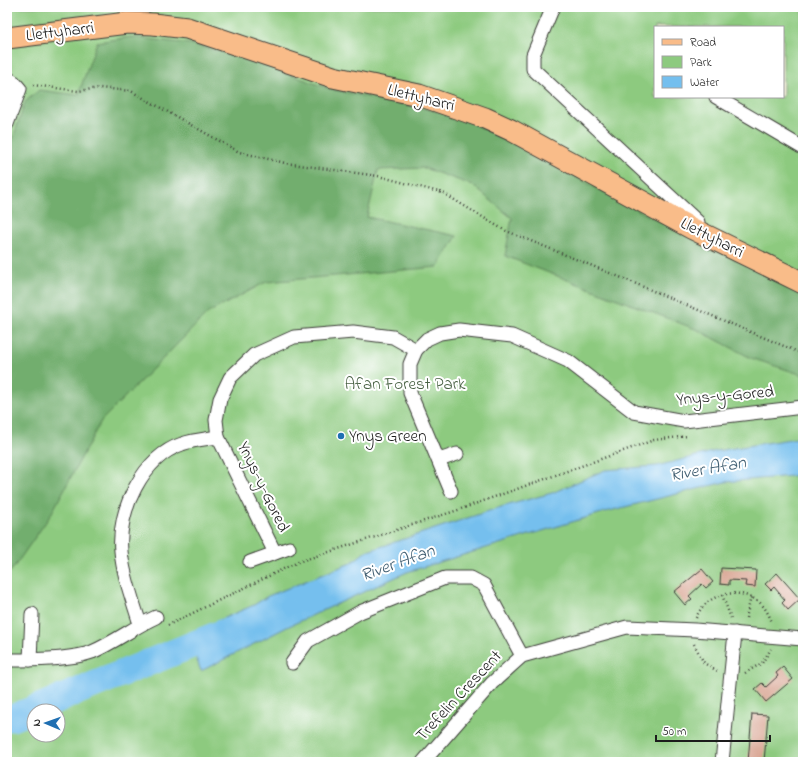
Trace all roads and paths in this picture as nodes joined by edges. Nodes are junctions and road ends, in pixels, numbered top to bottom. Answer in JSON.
{"nodes":[{"id":1,"x":553,"y":7,"type":"edge"},
{"id":2,"x":7,"y":38,"type":"edge"},
{"id":3,"x":7,"y":78,"type":"edge"},
{"id":4,"x":20,"y":89,"type":"junction"},
{"id":5,"x":718,"y":98,"type":"edge"},
{"id":6,"x":7,"y":124,"type":"edge"},
{"id":7,"x":803,"y":148,"type":"edge"},
{"id":8,"x":691,"y":228,"type":"junction"},
{"id":9,"x":803,"y":283,"type":"edge"},
{"id":10,"x":416,"y":350,"type":"junction"},
{"id":11,"x":803,"y":354,"type":"edge"},
{"id":12,"x":803,"y":407,"type":"edge"},
{"id":13,"x":695,"y":435,"type":"dead end"},
{"id":14,"x":218,"y":437,"type":"junction"},
{"id":15,"x":456,"y":454,"type":"dead end"},
{"id":16,"x":439,"y":460,"type":"junction"},
{"id":17,"x":451,"y":491,"type":"dead end"},
{"id":18,"x":289,"y":548,"type":"dead end"},
{"id":19,"x":275,"y":553,"type":"junction"},
{"id":20,"x":250,"y":562,"type":"dead end"},
{"id":21,"x":722,"y":595,"type":"junction"},
{"id":22,"x":751,"y":597,"type":"junction"},
{"id":23,"x":32,"y":614,"type":"dead end"},
{"id":24,"x":731,"y":618,"type":"dead end"},
{"id":25,"x":746,"y":618,"type":"dead end"},
{"id":26,"x":695,"y":620,"type":"dead end"},
{"id":27,"x":160,"y":622,"type":"joint"},
{"id":28,"x":140,"y":624,"type":"junction"},
{"id":29,"x":772,"y":627,"type":"dead end"},
{"id":30,"x":735,"y":633,"type":"junction"},
{"id":31,"x":803,"y":639,"type":"edge"},
{"id":32,"x":694,"y":642,"type":"dead end"},
{"id":33,"x":772,"y":646,"type":"dead end"},
{"id":34,"x":522,"y":656,"type":"junction"},
{"id":35,"x":7,"y":660,"type":"edge"},
{"id":36,"x":30,"y":660,"type":"junction"},
{"id":37,"x":292,"y":663,"type":"dead end"},
{"id":38,"x":720,"y":671,"type":"dead end"},
{"id":39,"x":742,"y":673,"type":"dead end"},
{"id":40,"x":423,"y":762,"type":"edge"},
{"id":41,"x":722,"y":762,"type":"edge"}],
"edges":[{"from":1,"to":8,"type":"street"},
{"from":2,"to":8,"type":"main road","name":"Llettyharri"},
{"from":3,"to":4,"type":"street"},
{"from":4,"to":6,"type":"street"},
{"from":4,"to":11,"type":"path"},
{"from":5,"to":7,"type":"street"},
{"from":8,"to":9,"type":"main road","name":"Llettyharri"},
{"from":10,"to":12,"type":"street","name":"Ynys-y-Gored"},
{"from":10,"to":14,"type":"street","name":"Ynys-y-Gored"},
{"from":10,"to":16,"type":"street"},
{"from":13,"to":27,"type":"path"},
{"from":14,"to":19,"type":"street","name":"Ynys-y-Gored"},
{"from":14,"to":28,"type":"street","name":"Ynys-y-Gored"},
{"from":15,"to":16,"type":"street"},
{"from":16,"to":17,"type":"street"},
{"from":18,"to":19,"type":"street","name":"Ynys-y-Gored"},
{"from":19,"to":20,"type":"street","name":"Ynys-y-Gored"},
{"from":21,"to":22,"type":"path"},
{"from":21,"to":24,"type":"path"},
{"from":21,"to":26,"type":"path"},
{"from":22,"to":25,"type":"path"},
{"from":22,"to":29,"type":"path"},
{"from":23,"to":36,"type":"street"},
{"from":27,"to":28,"type":"street"},
{"from":28,"to":36,"type":"street"},
{"from":30,"to":31,"type":"street","name":"Trefelin Crescent"},
{"from":30,"to":34,"type":"street","name":"Trefelin Crescent"},
{"from":30,"to":41,"type":"street"},
{"from":32,"to":38,"type":"path"},
{"from":33,"to":39,"type":"path"},
{"from":34,"to":37,"type":"street","name":"Trefelin Crescent"},
{"from":34,"to":40,"type":"street","name":"Trefelin Crescent"},
{"from":35,"to":36,"type":"street"}]}
